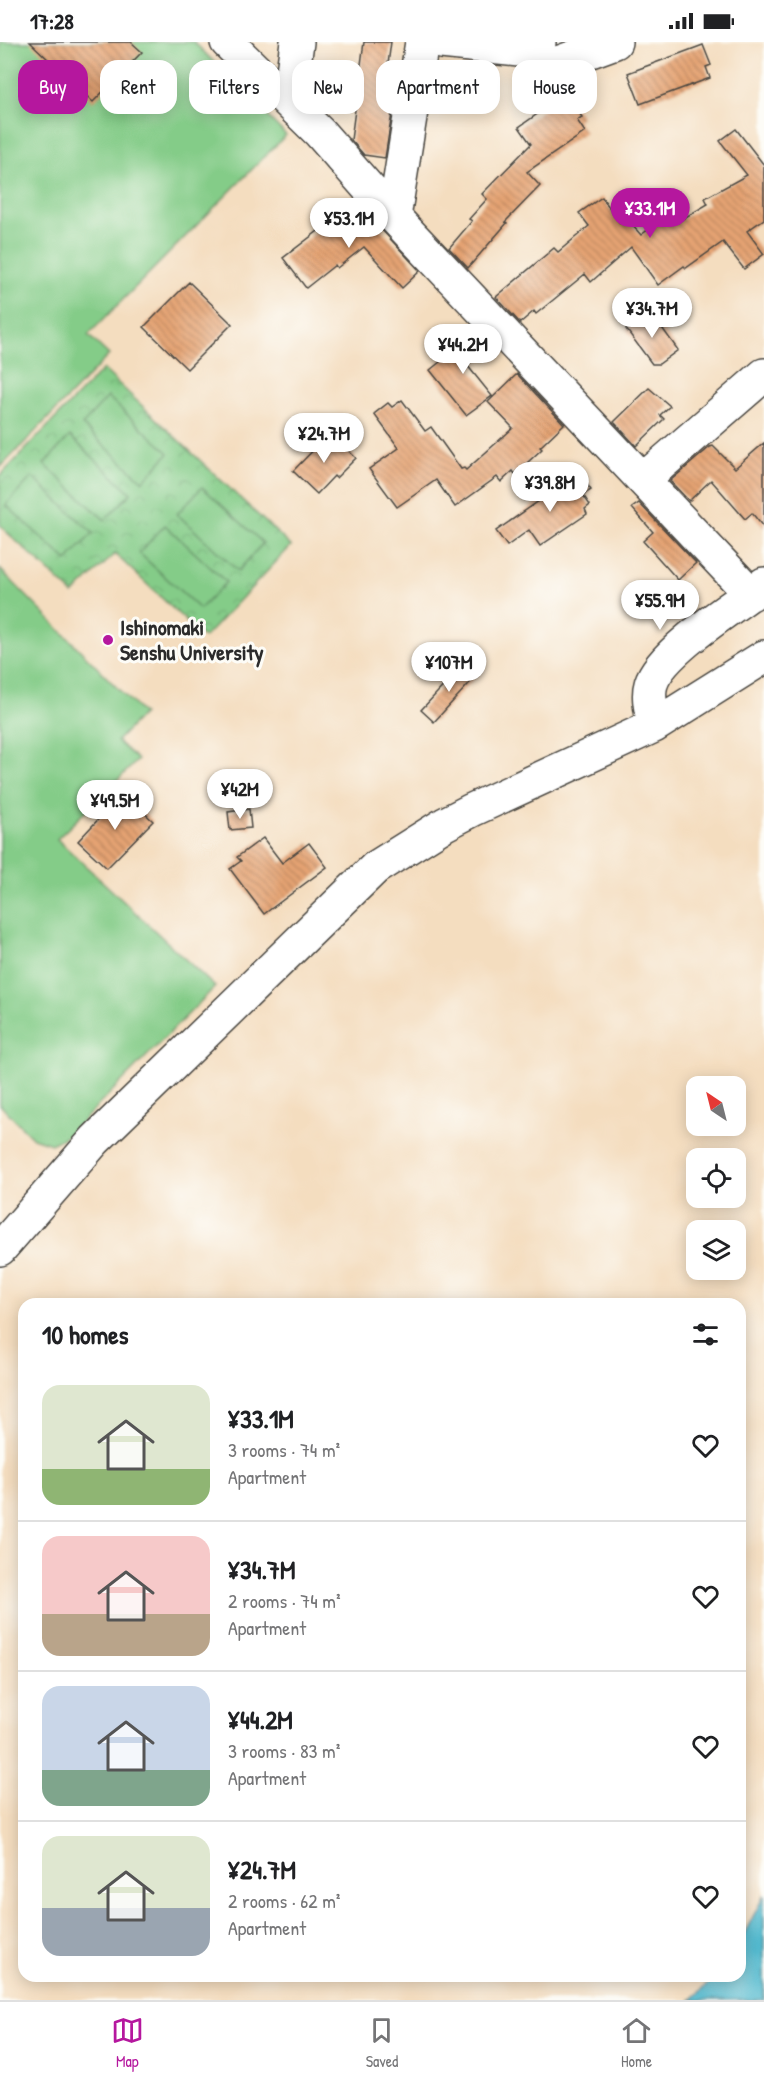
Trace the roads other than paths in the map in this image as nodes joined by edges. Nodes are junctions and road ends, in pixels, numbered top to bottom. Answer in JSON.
{"nodes":[{"id":1,"x":226,"y":42,"type":"edge"},
{"id":2,"x":297,"y":42,"type":"edge"},
{"id":3,"x":422,"y":42,"type":"edge"},
{"id":4,"x":441,"y":42,"type":"edge"},
{"id":5,"x":615,"y":42,"type":"edge"},
{"id":6,"x":539,"y":47,"type":"edge"},
{"id":7,"x":289,"y":102,"type":"junction"},
{"id":8,"x":394,"y":217,"type":"junction"},
{"id":9,"x":764,"y":375,"type":"edge"},
{"id":10,"x":644,"y":480,"type":"junction"},
{"id":11,"x":758,"y":589,"type":"edge"},
{"id":12,"x":764,"y":657,"type":"edge"},
{"id":13,"x":654,"y":726,"type":"junction"},
{"id":14,"x":0,"y":1249,"type":"edge"}],
"edges":[{"from":1,"to":7,"type":"street"},
{"from":2,"to":7,"type":"street"},
{"from":3,"to":8,"type":"street"},
{"from":4,"to":6,"type":"street"},
{"from":5,"to":6,"type":"street"},
{"from":7,"to":8,"type":"street"},
{"from":8,"to":10,"type":"street"},
{"from":9,"to":10,"type":"street"},
{"from":10,"to":11,"type":"street"},
{"from":11,"to":13,"type":"street"},
{"from":12,"to":13,"type":"street"},
{"from":13,"to":14,"type":"street"}]}
